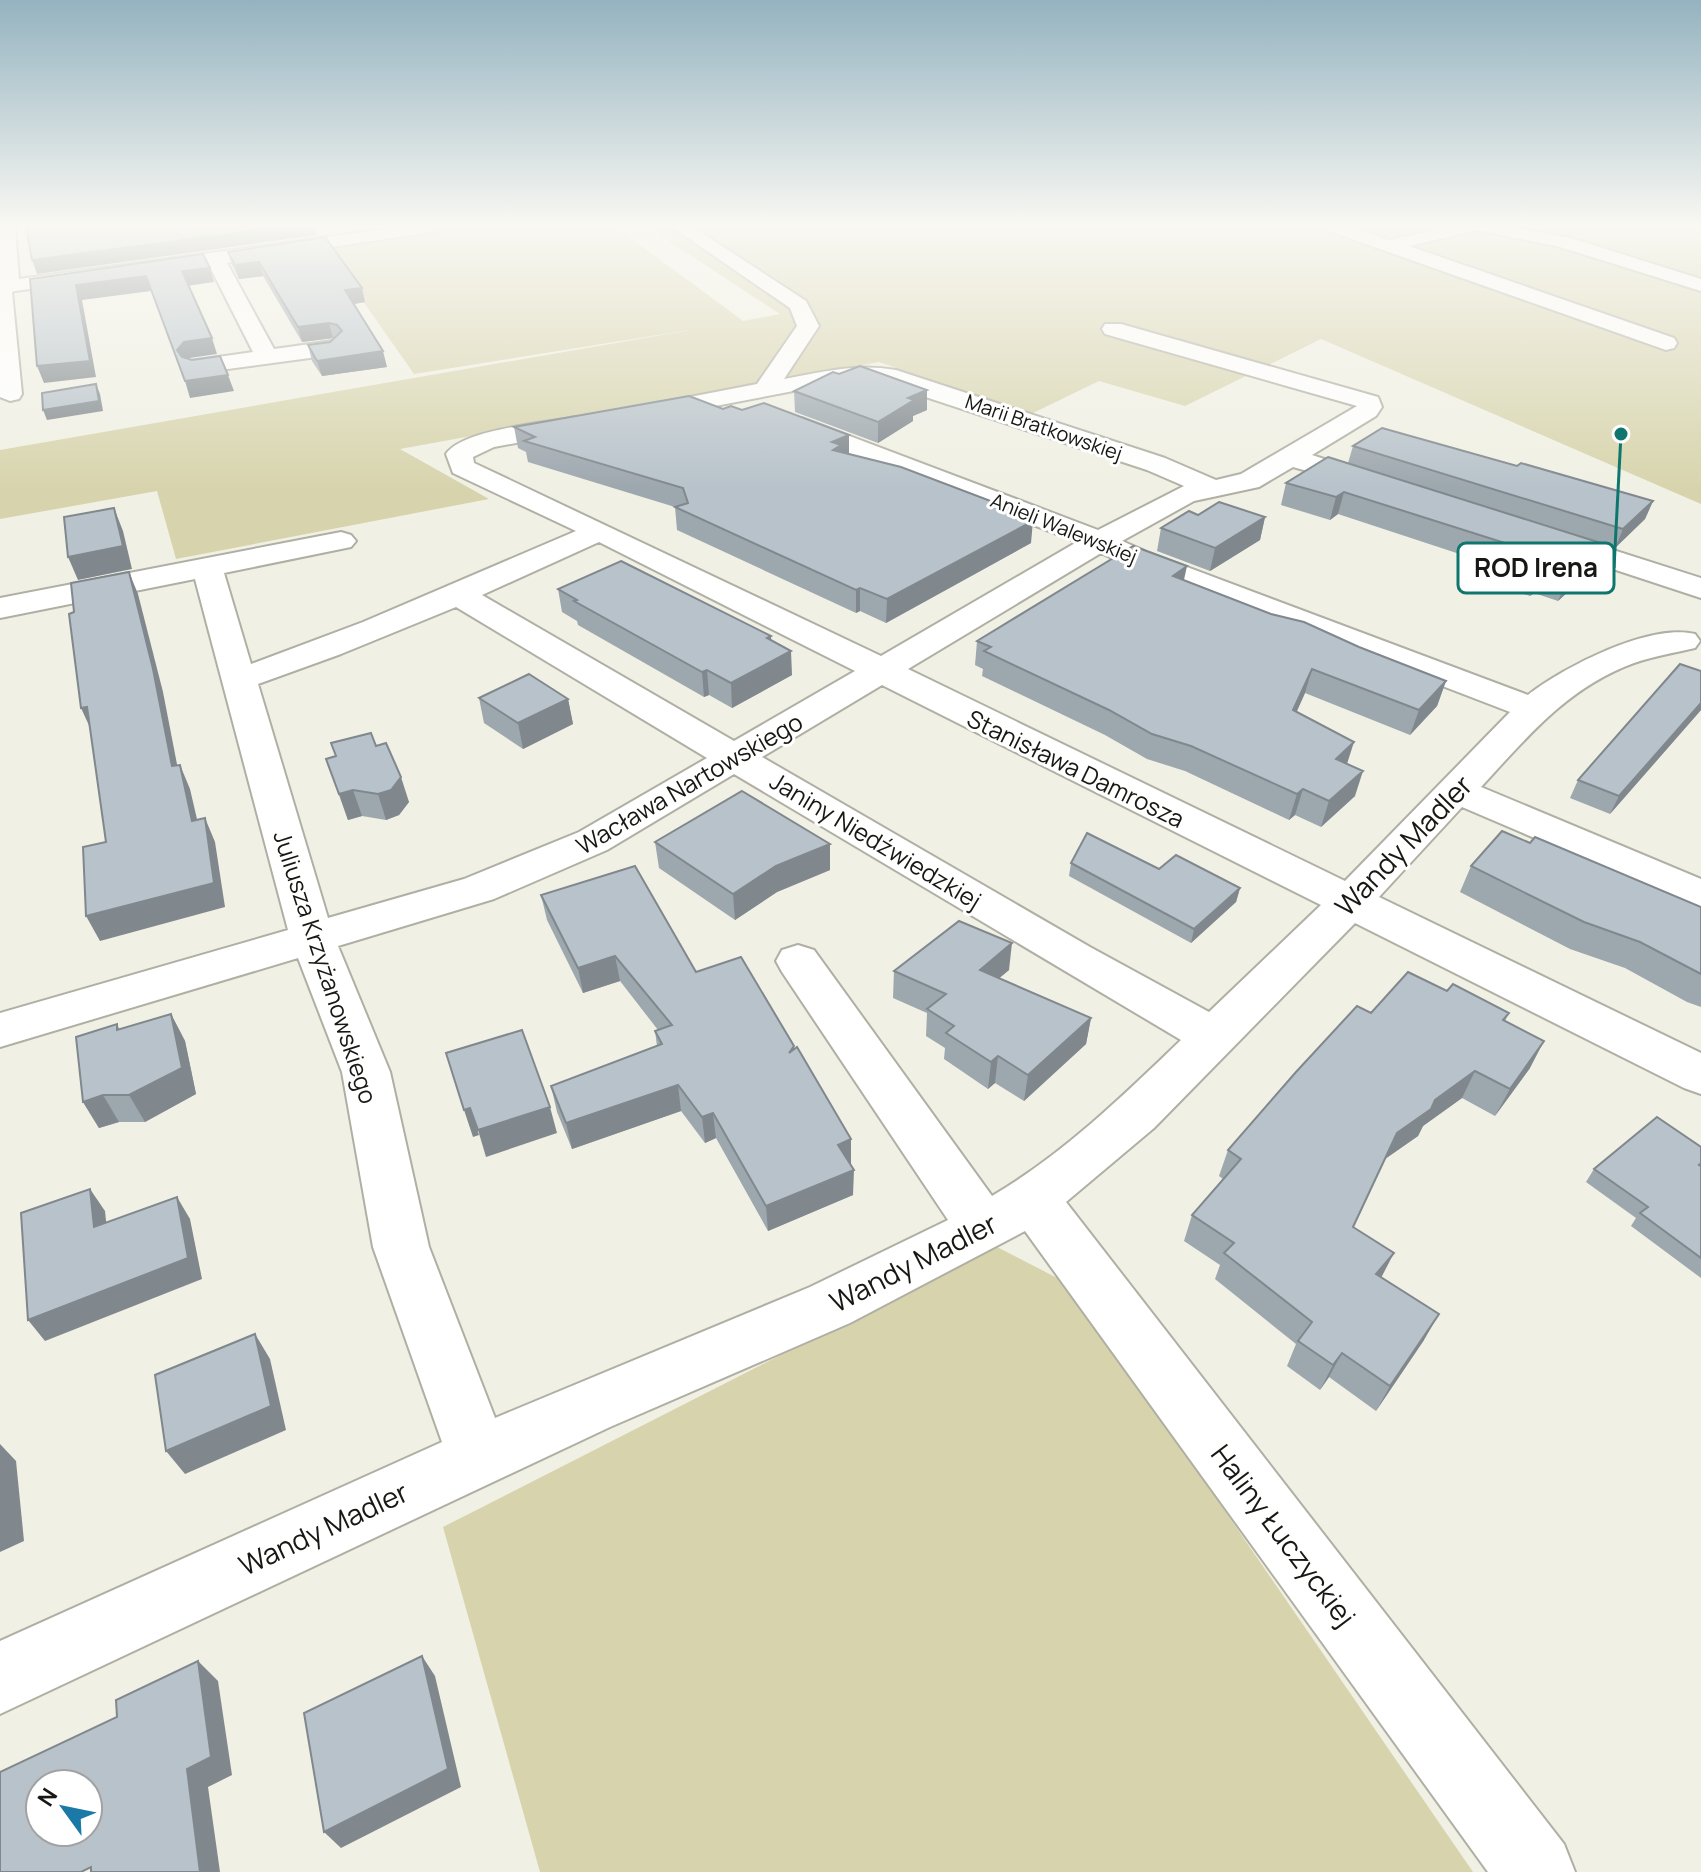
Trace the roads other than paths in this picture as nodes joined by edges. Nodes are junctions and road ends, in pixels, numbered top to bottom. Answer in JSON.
{"nodes":[{"id":1,"x":3,"y":314,"type":"edge"},
{"id":2,"x":245,"y":314,"type":"edge"},
{"id":3,"x":803,"y":314,"type":"edge"},
{"id":4,"x":1583,"y":314,"type":"edge"},
{"id":5,"x":1113,"y":329,"type":"dead end"},
{"id":6,"x":1666,"y":343,"type":"dead end"},
{"id":7,"x":332,"y":348,"type":"edge"},
{"id":8,"x":267,"y":356,"type":"junction"},
{"id":9,"x":198,"y":366,"type":"edge"},
{"id":10,"x":765,"y":389,"type":"junction"},
{"id":11,"x":38,"y":394,"type":"dead end"},
{"id":12,"x":5,"y":395,"type":"edge"},
{"id":13,"x":729,"y":398,"type":"junction"},
{"id":14,"x":459,"y":454,"type":"joint"},
{"id":15,"x":1290,"y":457,"type":"junction"},
{"id":16,"x":1349,"y":476,"type":"edge"},
{"id":17,"x":1212,"y":488,"type":"junction"},
{"id":18,"x":1514,"y":527,"type":"edge"},
{"id":19,"x":600,"y":531,"type":"junction"},
{"id":20,"x":341,"y":541,"type":"dead end"},
{"id":21,"x":1100,"y":541,"type":"junction"},
{"id":22,"x":207,"y":567,"type":"junction"},
{"id":23,"x":1701,"y":589,"type":"edge"},
{"id":24,"x":457,"y":594,"type":"junction"},
{"id":25,"x":0,"y":608,"type":"edge"},
{"id":26,"x":1695,"y":634,"type":"edge"},
{"id":27,"x":880,"y":671,"type":"junction"},
{"id":28,"x":237,"y":680,"type":"junction"},
{"id":29,"x":1533,"y":709,"type":"junction"},
{"id":30,"x":737,"y":758,"type":"junction"},
{"id":31,"x":1455,"y":790,"type":"junction"},
{"id":32,"x":1701,"y":895,"type":"edge"},
{"id":33,"x":1349,"y":903,"type":"junction"},
{"id":34,"x":313,"y":940,"type":"junction"},
{"id":35,"x":798,"y":961,"type":"dead end"},
{"id":36,"x":0,"y":1030,"type":"edge"},
{"id":37,"x":1213,"y":1036,"type":"junction"},
{"id":38,"x":1701,"y":1075,"type":"edge"},
{"id":39,"x":1008,"y":1213,"type":"junction"},
{"id":40,"x":479,"y":1457,"type":"junction"},
{"id":41,"x":0,"y":1678,"type":"edge"},
{"id":42,"x":1536,"y":1872,"type":"edge"}],
"edges":[{"from":1,"to":12,"type":"street"},
{"from":2,"to":8,"type":"street"},
{"from":3,"to":10,"type":"street"},
{"from":4,"to":6,"type":"street"},
{"from":5,"to":15,"type":"street","name":"Wacława Nartowskiego"},
{"from":7,"to":8,"type":"street"},
{"from":8,"to":9,"type":"street"},
{"from":10,"to":13,"type":"street","name":"Marii Bratkowskiej"},
{"from":10,"to":17,"type":"street","name":"Marii Bratkowskiej"},
{"from":11,"to":12,"type":"street"},
{"from":13,"to":14,"type":"street","name":"Marii Bratkowskiej"},
{"from":13,"to":21,"type":"street","name":"Anieli Walewskiej"},
{"from":14,"to":19,"type":"street","name":"Stanisława Damrosza"},
{"from":15,"to":16,"type":"street"},
{"from":15,"to":17,"type":"street","name":"Wacława Nartowskiego"},
{"from":17,"to":21,"type":"street","name":"Wacława Nartowskiego"},
{"from":18,"to":23,"type":"street"},
{"from":19,"to":24,"type":"street"},
{"from":19,"to":27,"type":"street","name":"Stanisława Damrosza"},
{"from":20,"to":22,"type":"street"},
{"from":21,"to":27,"type":"street","name":"Wacława Nartowskiego"},
{"from":21,"to":29,"type":"street","name":"Anieli Walewskiej"},
{"from":22,"to":25,"type":"street"},
{"from":22,"to":28,"type":"street","name":"Juliusza Krzyżanowskiego"},
{"from":24,"to":28,"type":"street"},
{"from":24,"to":30,"type":"street","name":"Janiny Niedźwiedzkiej"},
{"from":26,"to":29,"type":"street","name":"Wandy Madler"},
{"from":27,"to":30,"type":"street","name":"Wacława Nartowskiego"},
{"from":27,"to":33,"type":"street","name":"Stanisława Damrosza"},
{"from":28,"to":34,"type":"street","name":"Juliusza Krzyżanowskiego"},
{"from":29,"to":31,"type":"street","name":"Wandy Madler"},
{"from":30,"to":34,"type":"street","name":"Wacława Nartowskiego"},
{"from":30,"to":37,"type":"street","name":"Janiny Niedźwiedzkiej"},
{"from":31,"to":32,"type":"street"},
{"from":31,"to":33,"type":"street","name":"Wandy Madler"},
{"from":33,"to":37,"type":"street","name":"Wandy Madler"},
{"from":33,"to":38,"type":"street","name":"Stanisława Damrosza"},
{"from":34,"to":36,"type":"street","name":"Wacława Nartowskiego"},
{"from":34,"to":40,"type":"street","name":"Juliusza Krzyżanowskiego"},
{"from":35,"to":39,"type":"street","name":"Haliny Łuczyckiej"},
{"from":37,"to":39,"type":"street","name":"Wandy Madler"},
{"from":39,"to":40,"type":"street","name":"Wandy Madler"},
{"from":39,"to":42,"type":"street","name":"Haliny Łuczyckiej"},
{"from":40,"to":41,"type":"street","name":"Wandy Madler"}]}
